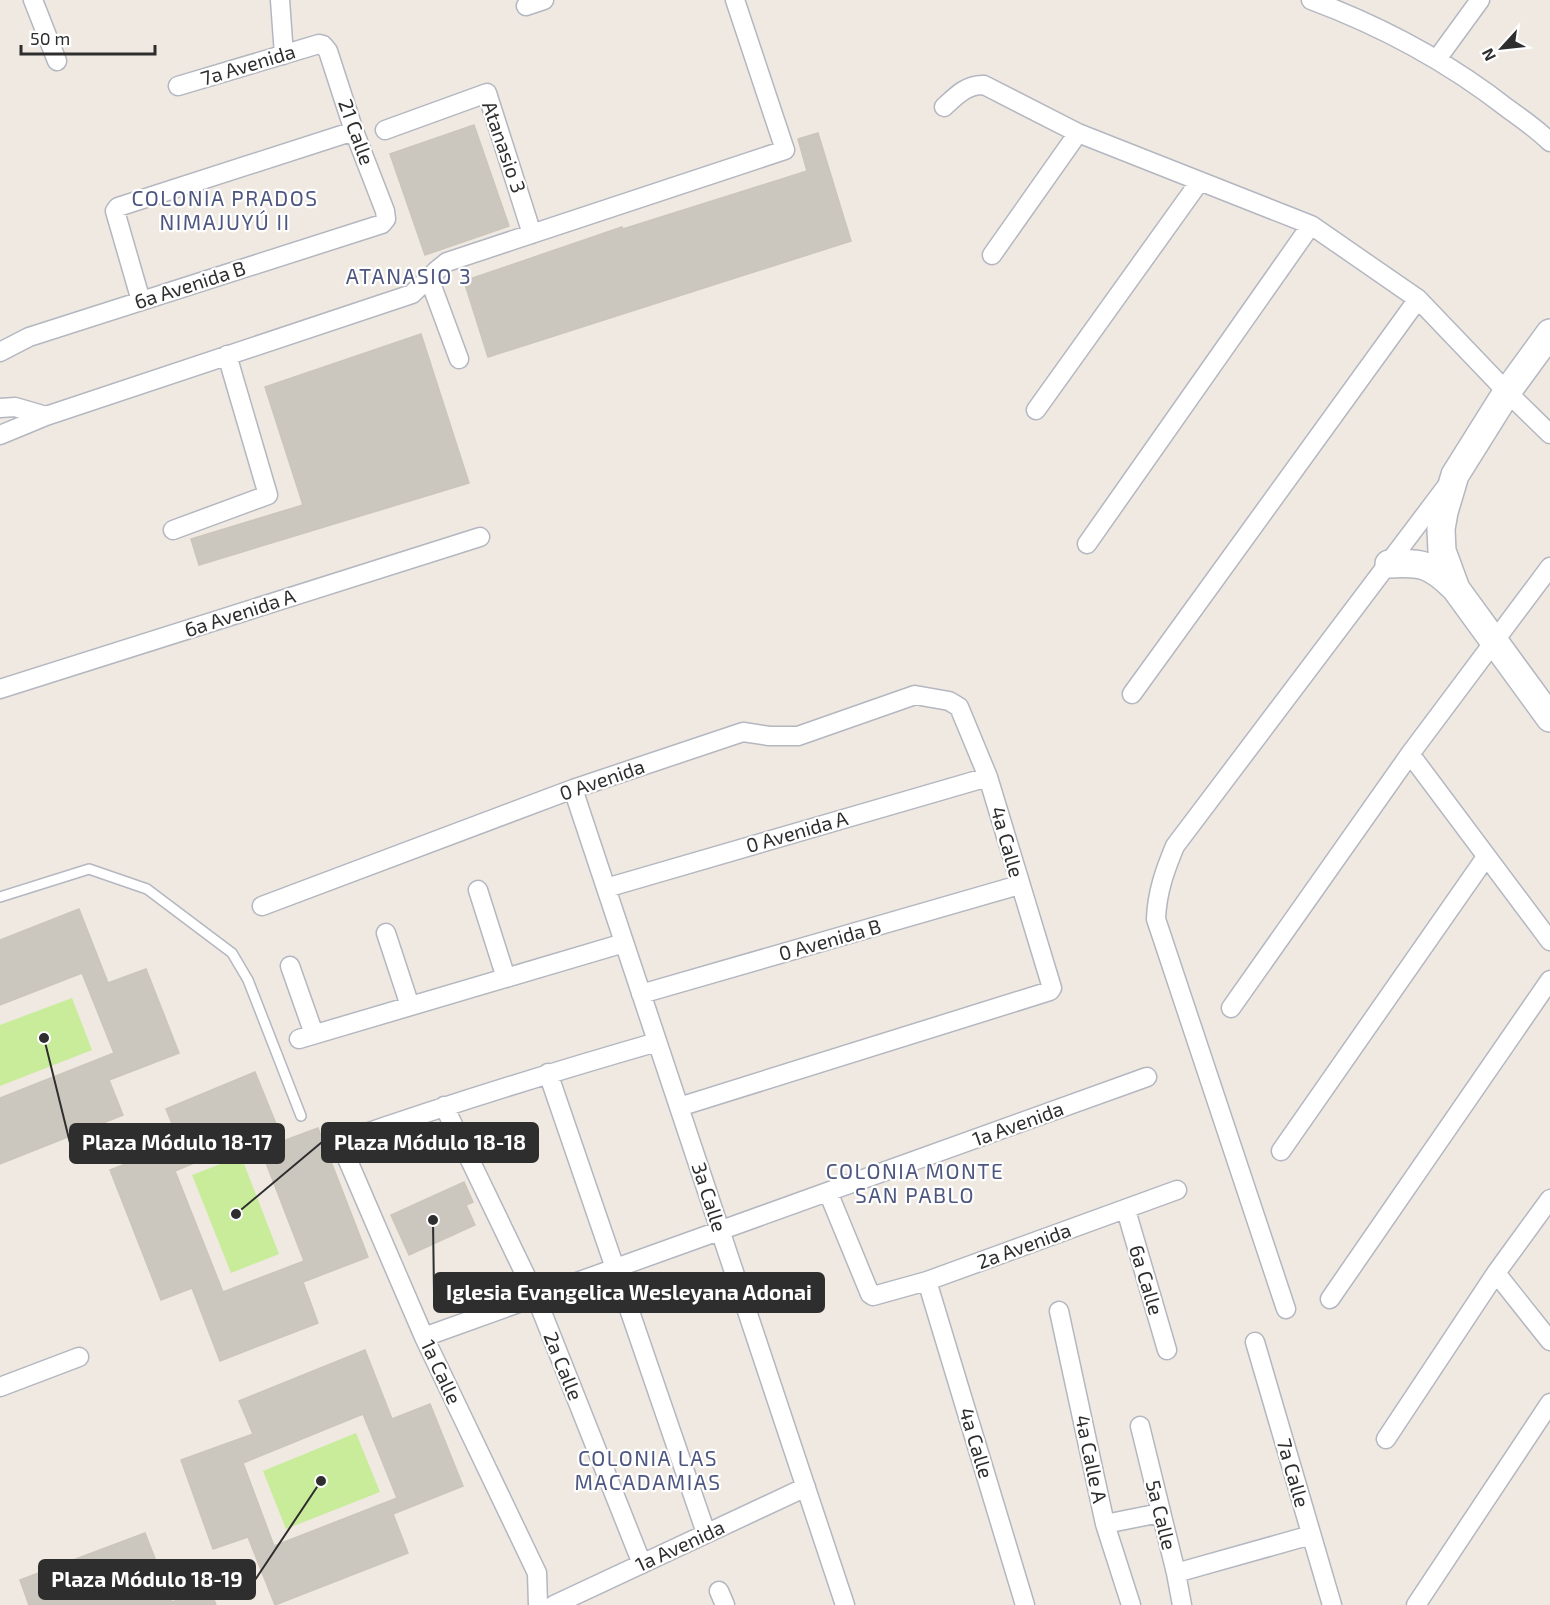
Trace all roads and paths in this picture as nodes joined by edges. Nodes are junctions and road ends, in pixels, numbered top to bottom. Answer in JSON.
{"nodes":[{"id":1,"x":33,"y":0,"type":"edge"},
{"id":2,"x":280,"y":0,"type":"edge"},
{"id":3,"x":544,"y":0,"type":"edge"},
{"id":4,"x":735,"y":0,"type":"edge"},
{"id":5,"x":1480,"y":0,"type":"edge"},
{"id":6,"x":1323,"y":2,"type":"edge"},
{"id":7,"x":526,"y":6,"type":"dead end"},
{"id":8,"x":319,"y":44,"type":"joint"},
{"id":9,"x":284,"y":55,"type":"junction"},
{"id":10,"x":1437,"y":59,"type":"junction"},
{"id":11,"x":57,"y":61,"type":"dead end"},
{"id":12,"x":178,"y":86,"type":"dead end"},
{"id":13,"x":944,"y":107,"type":"dead end"},
{"id":14,"x":385,"y":130,"type":"dead end"},
{"id":15,"x":354,"y":131,"type":"junction"},
{"id":16,"x":1078,"y":133,"type":"junction"},
{"id":17,"x":1547,"y":133,"type":"edge"},
{"id":18,"x":1200,"y":181,"type":"junction"},
{"id":19,"x":382,"y":224,"type":"joint"},
{"id":20,"x":1311,"y":225,"type":"junction"},
{"id":21,"x":532,"y":234,"type":"junction"},
{"id":22,"x":992,"y":255,"type":"dead end"},
{"id":23,"x":429,"y":278,"type":"junction"},
{"id":24,"x":1418,"y":299,"type":"junction"},
{"id":25,"x":141,"y":301,"type":"junction"},
{"id":26,"x":1550,"y":333,"type":"edge"},
{"id":27,"x":0,"y":352,"type":"edge"},
{"id":28,"x":227,"y":355,"type":"junction"},
{"id":29,"x":459,"y":359,"type":"dead end"},
{"id":30,"x":1507,"y":392,"type":"junction"},
{"id":31,"x":0,"y":408,"type":"edge"},
{"id":32,"x":1036,"y":410,"type":"dead end"},
{"id":33,"x":46,"y":416,"type":"junction"},
{"id":34,"x":1550,"y":434,"type":"edge"},
{"id":35,"x":0,"y":435,"type":"edge"},
{"id":36,"x":1455,"y":475,"type":"junction"},
{"id":37,"x":173,"y":530,"type":"dead end"},
{"id":38,"x":480,"y":537,"type":"dead end"},
{"id":39,"x":1087,"y":544,"type":"dead end"},
{"id":40,"x":1389,"y":564,"type":"junction"},
{"id":41,"x":1550,"y":567,"type":"edge"},
{"id":42,"x":1456,"y":589,"type":"junction"},
{"id":43,"x":1493,"y":643,"type":"junction"},
{"id":44,"x":0,"y":689,"type":"edge"},
{"id":45,"x":1132,"y":694,"type":"dead end"},
{"id":46,"x":949,"y":700,"type":"joint"},
{"id":47,"x":1550,"y":718,"type":"edge"},
{"id":48,"x":1410,"y":754,"type":"junction"},
{"id":49,"x":988,"y":777,"type":"junction"},
{"id":50,"x":573,"y":789,"type":"junction"},
{"id":51,"x":1486,"y":857,"type":"junction"},
{"id":52,"x":1019,"y":885,"type":"junction"},
{"id":53,"x":606,"y":888,"type":"junction"},
{"id":54,"x":478,"y":890,"type":"dead end"},
{"id":55,"x":0,"y":897,"type":"edge"},
{"id":56,"x":262,"y":906,"type":"dead end"},
{"id":57,"x":386,"y":933,"type":"dead end"},
{"id":58,"x":1550,"y":941,"type":"edge"},
{"id":59,"x":624,"y":943,"type":"junction"},
{"id":60,"x":290,"y":966,"type":"dead end"},
{"id":61,"x":506,"y":978,"type":"junction"},
{"id":62,"x":1550,"y":980,"type":"edge"},
{"id":63,"x":641,"y":994,"type":"junction"},
{"id":64,"x":410,"y":1006,"type":"junction"},
{"id":65,"x":1231,"y":1008,"type":"dead end"},
{"id":66,"x":657,"y":1042,"type":"junction"},
{"id":67,"x":548,"y":1073,"type":"junction"},
{"id":68,"x":1147,"y":1077,"type":"dead end"},
{"id":69,"x":444,"y":1106,"type":"junction"},
{"id":70,"x":679,"y":1107,"type":"junction"},
{"id":71,"x":301,"y":1116,"type":"dead end"},
{"id":72,"x":1281,"y":1151,"type":"dead end"},
{"id":73,"x":1177,"y":1190,"type":"dead end"},
{"id":74,"x":828,"y":1192,"type":"junction"},
{"id":75,"x":1550,"y":1199,"type":"edge"},
{"id":76,"x":1126,"y":1210,"type":"junction"},
{"id":77,"x":720,"y":1231,"type":"junction"},
{"id":78,"x":615,"y":1268,"type":"junction"},
{"id":79,"x":1496,"y":1273,"type":"junction"},
{"id":80,"x":927,"y":1281,"type":"junction"},
{"id":81,"x":536,"y":1297,"type":"junction"},
{"id":82,"x":1330,"y":1299,"type":"dead end"},
{"id":83,"x":1286,"y":1309,"type":"dead end"},
{"id":84,"x":1059,"y":1311,"type":"dead end"},
{"id":85,"x":424,"y":1337,"type":"junction"},
{"id":86,"x":1550,"y":1341,"type":"edge"},
{"id":87,"x":1255,"y":1342,"type":"dead end"},
{"id":88,"x":1167,"y":1350,"type":"dead end"},
{"id":89,"x":79,"y":1357,"type":"dead end"},
{"id":90,"x":0,"y":1387,"type":"edge"},
{"id":91,"x":1550,"y":1402,"type":"edge"},
{"id":92,"x":1140,"y":1426,"type":"dead end"},
{"id":93,"x":1386,"y":1439,"type":"dead end"},
{"id":94,"x":806,"y":1487,"type":"junction"},
{"id":95,"x":1160,"y":1513,"type":"junction"},
{"id":96,"x":1105,"y":1524,"type":"junction"},
{"id":97,"x":706,"y":1533,"type":"junction"},
{"id":98,"x":1311,"y":1535,"type":"junction"},
{"id":99,"x":642,"y":1564,"type":"junction"},
{"id":100,"x":1176,"y":1573,"type":"junction"},
{"id":101,"x":537,"y":1605,"type":"edge"},
{"id":102,"x":554,"y":1605,"type":"edge"},
{"id":103,"x":845,"y":1605,"type":"edge"},
{"id":104,"x":1025,"y":1605,"type":"edge"},
{"id":105,"x":1131,"y":1605,"type":"edge"},
{"id":106,"x":1182,"y":1605,"type":"edge"},
{"id":107,"x":1332,"y":1605,"type":"edge"},
{"id":108,"x":1416,"y":1605,"type":"edge"}],
"edges":[{"from":1,"to":11,"type":"street"},
{"from":2,"to":9,"type":"street"},
{"from":3,"to":7,"type":"street"},
{"from":4,"to":21,"type":"street"},
{"from":5,"to":10,"type":"street"},
{"from":6,"to":10,"type":"street"},
{"from":8,"to":9,"type":"street","name":"7a Avenida"},
{"from":8,"to":15,"type":"street","name":"21 Calle"},
{"from":9,"to":12,"type":"street","name":"7a Avenida"},
{"from":10,"to":17,"type":"street"},
{"from":13,"to":16,"type":"street"},
{"from":14,"to":21,"type":"street","name":"Atanasio 3"},
{"from":15,"to":19,"type":"street","name":"21 Calle"},
{"from":15,"to":25,"type":"street"},
{"from":16,"to":18,"type":"street"},
{"from":16,"to":22,"type":"street"},
{"from":18,"to":20,"type":"street"},
{"from":18,"to":32,"type":"street"},
{"from":19,"to":25,"type":"street","name":"6a Avenida B"},
{"from":20,"to":24,"type":"street"},
{"from":20,"to":39,"type":"street"},
{"from":21,"to":23,"type":"street"},
{"from":23,"to":28,"type":"street"},
{"from":23,"to":29,"type":"street"},
{"from":24,"to":30,"type":"street"},
{"from":24,"to":45,"type":"street"},
{"from":25,"to":27,"type":"street","name":"6a Avenida B"},
{"from":26,"to":30,"type":"main road"},
{"from":28,"to":33,"type":"street"},
{"from":28,"to":37,"type":"street"},
{"from":30,"to":34,"type":"street"},
{"from":30,"to":36,"type":"main road"},
{"from":31,"to":33,"type":"street"},
{"from":33,"to":35,"type":"street"},
{"from":36,"to":40,"type":"street"},
{"from":36,"to":42,"type":"main road"},
{"from":38,"to":44,"type":"street","name":"6a Avenida A"},
{"from":40,"to":42,"type":"main road"},
{"from":40,"to":83,"type":"street"},
{"from":41,"to":43,"type":"street"},
{"from":42,"to":43,"type":"main road"},
{"from":43,"to":47,"type":"main road"},
{"from":43,"to":48,"type":"street"},
{"from":46,"to":49,"type":"street","name":"4a Calle"},
{"from":46,"to":50,"type":"street","name":"0 Avenida"},
{"from":48,"to":51,"type":"street"},
{"from":48,"to":65,"type":"street"},
{"from":49,"to":52,"type":"street","name":"4a Calle"},
{"from":49,"to":53,"type":"street","name":"0 Avenida A"},
{"from":50,"to":53,"type":"street","name":"3a Calle"},
{"from":50,"to":56,"type":"street","name":"0 Avenida"},
{"from":51,"to":58,"type":"street"},
{"from":51,"to":72,"type":"street"},
{"from":52,"to":63,"type":"street","name":"0 Avenida B"},
{"from":52,"to":70,"type":"street","name":"4a Calle"},
{"from":53,"to":59,"type":"street","name":"3a Calle"},
{"from":54,"to":61,"type":"street"},
{"from":55,"to":71,"type":"lane"},
{"from":57,"to":64,"type":"street"},
{"from":59,"to":61,"type":"street"},
{"from":59,"to":63,"type":"street","name":"3a Calle"},
{"from":60,"to":64,"type":"street"},
{"from":61,"to":64,"type":"street"},
{"from":62,"to":82,"type":"street"},
{"from":63,"to":66,"type":"street","name":"3a Calle"},
{"from":66,"to":67,"type":"street"},
{"from":66,"to":70,"type":"street","name":"3a Calle"},
{"from":67,"to":69,"type":"street"},
{"from":67,"to":78,"type":"street"},
{"from":68,"to":74,"type":"street","name":"1a Avenida"},
{"from":69,"to":81,"type":"street","name":"2a Calle"},
{"from":69,"to":85,"type":"street","name":"1a Calle"},
{"from":70,"to":77,"type":"street","name":"3a Calle"},
{"from":73,"to":76,"type":"street","name":"2a Avenida"},
{"from":74,"to":77,"type":"street","name":"1a Avenida"},
{"from":74,"to":80,"type":"street","name":"2a Avenida"},
{"from":75,"to":79,"type":"street"},
{"from":76,"to":80,"type":"street","name":"2a Avenida"},
{"from":76,"to":88,"type":"street","name":"6a Calle"},
{"from":77,"to":78,"type":"street"},
{"from":77,"to":94,"type":"street","name":"3a Calle"},
{"from":78,"to":81,"type":"street"},
{"from":78,"to":97,"type":"street"},
{"from":79,"to":86,"type":"street"},
{"from":79,"to":93,"type":"street"},
{"from":80,"to":104,"type":"street","name":"4a Calle"},
{"from":81,"to":85,"type":"street"},
{"from":81,"to":99,"type":"street","name":"2a Calle"},
{"from":84,"to":96,"type":"street","name":"4a Calle A"},
{"from":85,"to":101,"type":"street","name":"1a Calle"},
{"from":87,"to":98,"type":"street","name":"7a Calle"},
{"from":89,"to":90,"type":"street"},
{"from":91,"to":108,"type":"street"},
{"from":92,"to":95,"type":"street","name":"5a Calle"},
{"from":94,"to":97,"type":"street","name":"1a Avenida"},
{"from":94,"to":103,"type":"street","name":"3a Calle"},
{"from":95,"to":96,"type":"street"},
{"from":95,"to":100,"type":"street","name":"5a Calle"},
{"from":96,"to":105,"type":"street","name":"4a Calle A"},
{"from":97,"to":99,"type":"street","name":"1a Avenida"},
{"from":98,"to":100,"type":"street"},
{"from":98,"to":107,"type":"street","name":"7a Calle"},
{"from":99,"to":102,"type":"street","name":"1a Avenida"},
{"from":100,"to":106,"type":"street","name":"5a Calle"}]}
